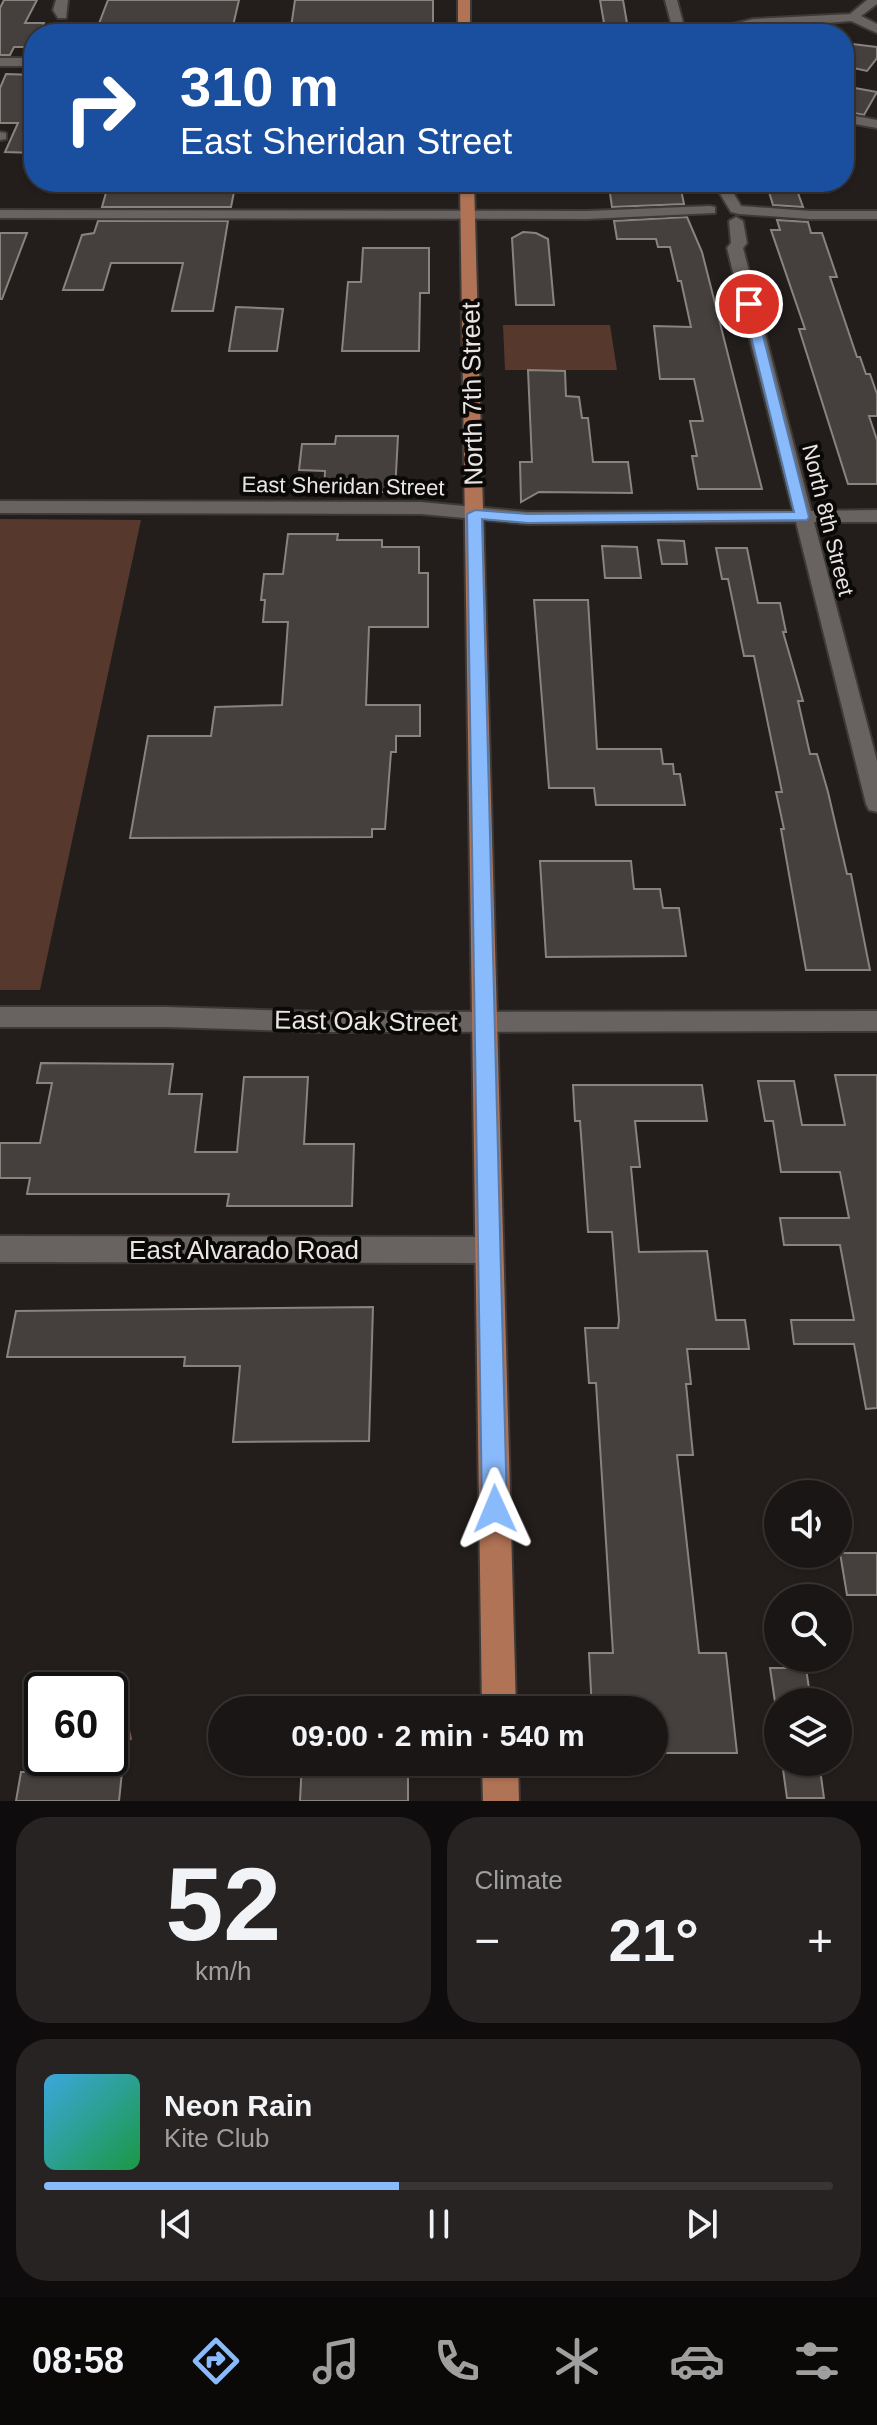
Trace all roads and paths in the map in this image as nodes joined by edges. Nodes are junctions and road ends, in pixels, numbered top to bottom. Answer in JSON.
{"nodes":[{"id":1,"x":62,"y":0,"type":"edge"},
{"id":2,"x":464,"y":0,"type":"edge"},
{"id":3,"x":671,"y":0,"type":"edge"},
{"id":4,"x":875,"y":0,"type":"edge"},
{"id":5,"x":62,"y":15,"type":"dead end"},
{"id":6,"x":853,"y":17,"type":"junction"},
{"id":7,"x":464,"y":24,"type":"edge"},
{"id":8,"x":677,"y":24,"type":"edge"},
{"id":9,"x":748,"y":24,"type":"edge"},
{"id":10,"x":877,"y":29,"type":"edge"},
{"id":11,"x":0,"y":62,"type":"edge"},
{"id":12,"x":24,"y":62,"type":"edge"},
{"id":13,"x":854,"y":120,"type":"edge"},
{"id":14,"x":877,"y":124,"type":"edge"},
{"id":15,"x":467,"y":192,"type":"edge"},
{"id":16,"x":713,"y":192,"type":"edge"},
{"id":17,"x":723,"y":192,"type":"edge"},
{"id":18,"x":0,"y":214,"type":"edge"},
{"id":19,"x":715,"y":215,"type":"junction"},
{"id":20,"x":737,"y":215,"type":"junction"},
{"id":21,"x":877,"y":215,"type":"edge"},
{"id":22,"x":468,"y":216,"type":"junction"},
{"id":23,"x":735,"y":248,"type":"junction"},
{"id":24,"x":0,"y":507,"type":"edge"},
{"id":25,"x":475,"y":514,"type":"junction"},
{"id":26,"x":877,"y":516,"type":"edge"},
{"id":27,"x":802,"y":517,"type":"junction"},
{"id":28,"x":877,"y":804,"type":"edge"},
{"id":29,"x":0,"y":1017,"type":"edge"},
{"id":30,"x":877,"y":1021,"type":"edge"},
{"id":31,"x":485,"y":1022,"type":"junction"},
{"id":32,"x":0,"y":1249,"type":"edge"},
{"id":33,"x":489,"y":1250,"type":"junction"},
{"id":34,"x":499,"y":1696,"type":"edge"},
{"id":35,"x":500,"y":1776,"type":"edge"},
{"id":36,"x":501,"y":1801,"type":"edge"}],
"edges":[{"from":1,"to":5,"type":"street"},
{"from":2,"to":7,"type":"main road"},
{"from":3,"to":8,"type":"street"},
{"from":4,"to":6,"type":"street"},
{"from":6,"to":9,"type":"street"},
{"from":6,"to":10,"type":"street"},
{"from":11,"to":12,"type":"street"},
{"from":13,"to":14,"type":"street"},
{"from":15,"to":22,"type":"main road","name":"North 7th Street"},
{"from":16,"to":19,"type":"street"},
{"from":17,"to":20,"type":"street"},
{"from":18,"to":22,"type":"street"},
{"from":19,"to":20,"type":"street"},
{"from":19,"to":22,"type":"street"},
{"from":19,"to":23,"type":"street","name":"North 8th Street"},
{"from":20,"to":21,"type":"street"},
{"from":20,"to":23,"type":"street","name":"North 8th Street"},
{"from":22,"to":25,"type":"main road","name":"North 7th Street"},
{"from":23,"to":27,"type":"street","name":"North 8th Street"},
{"from":24,"to":25,"type":"street","name":"East Sheridan Street"},
{"from":25,"to":27,"type":"street","name":"East Sheridan Street"},
{"from":25,"to":31,"type":"main road","name":"North 7th Street"},
{"from":26,"to":27,"type":"street","name":"East Sheridan Street"},
{"from":27,"to":28,"type":"street","name":"North 8th Street"},
{"from":29,"to":31,"type":"street","name":"East Oak Street"},
{"from":30,"to":31,"type":"street","name":"East Oak Street"},
{"from":31,"to":33,"type":"main road","name":"North 7th Street"},
{"from":32,"to":33,"type":"street","name":"East Alvarado Road"},
{"from":33,"to":34,"type":"main road","name":"North 7th Street"},
{"from":35,"to":36,"type":"main road"}]}
